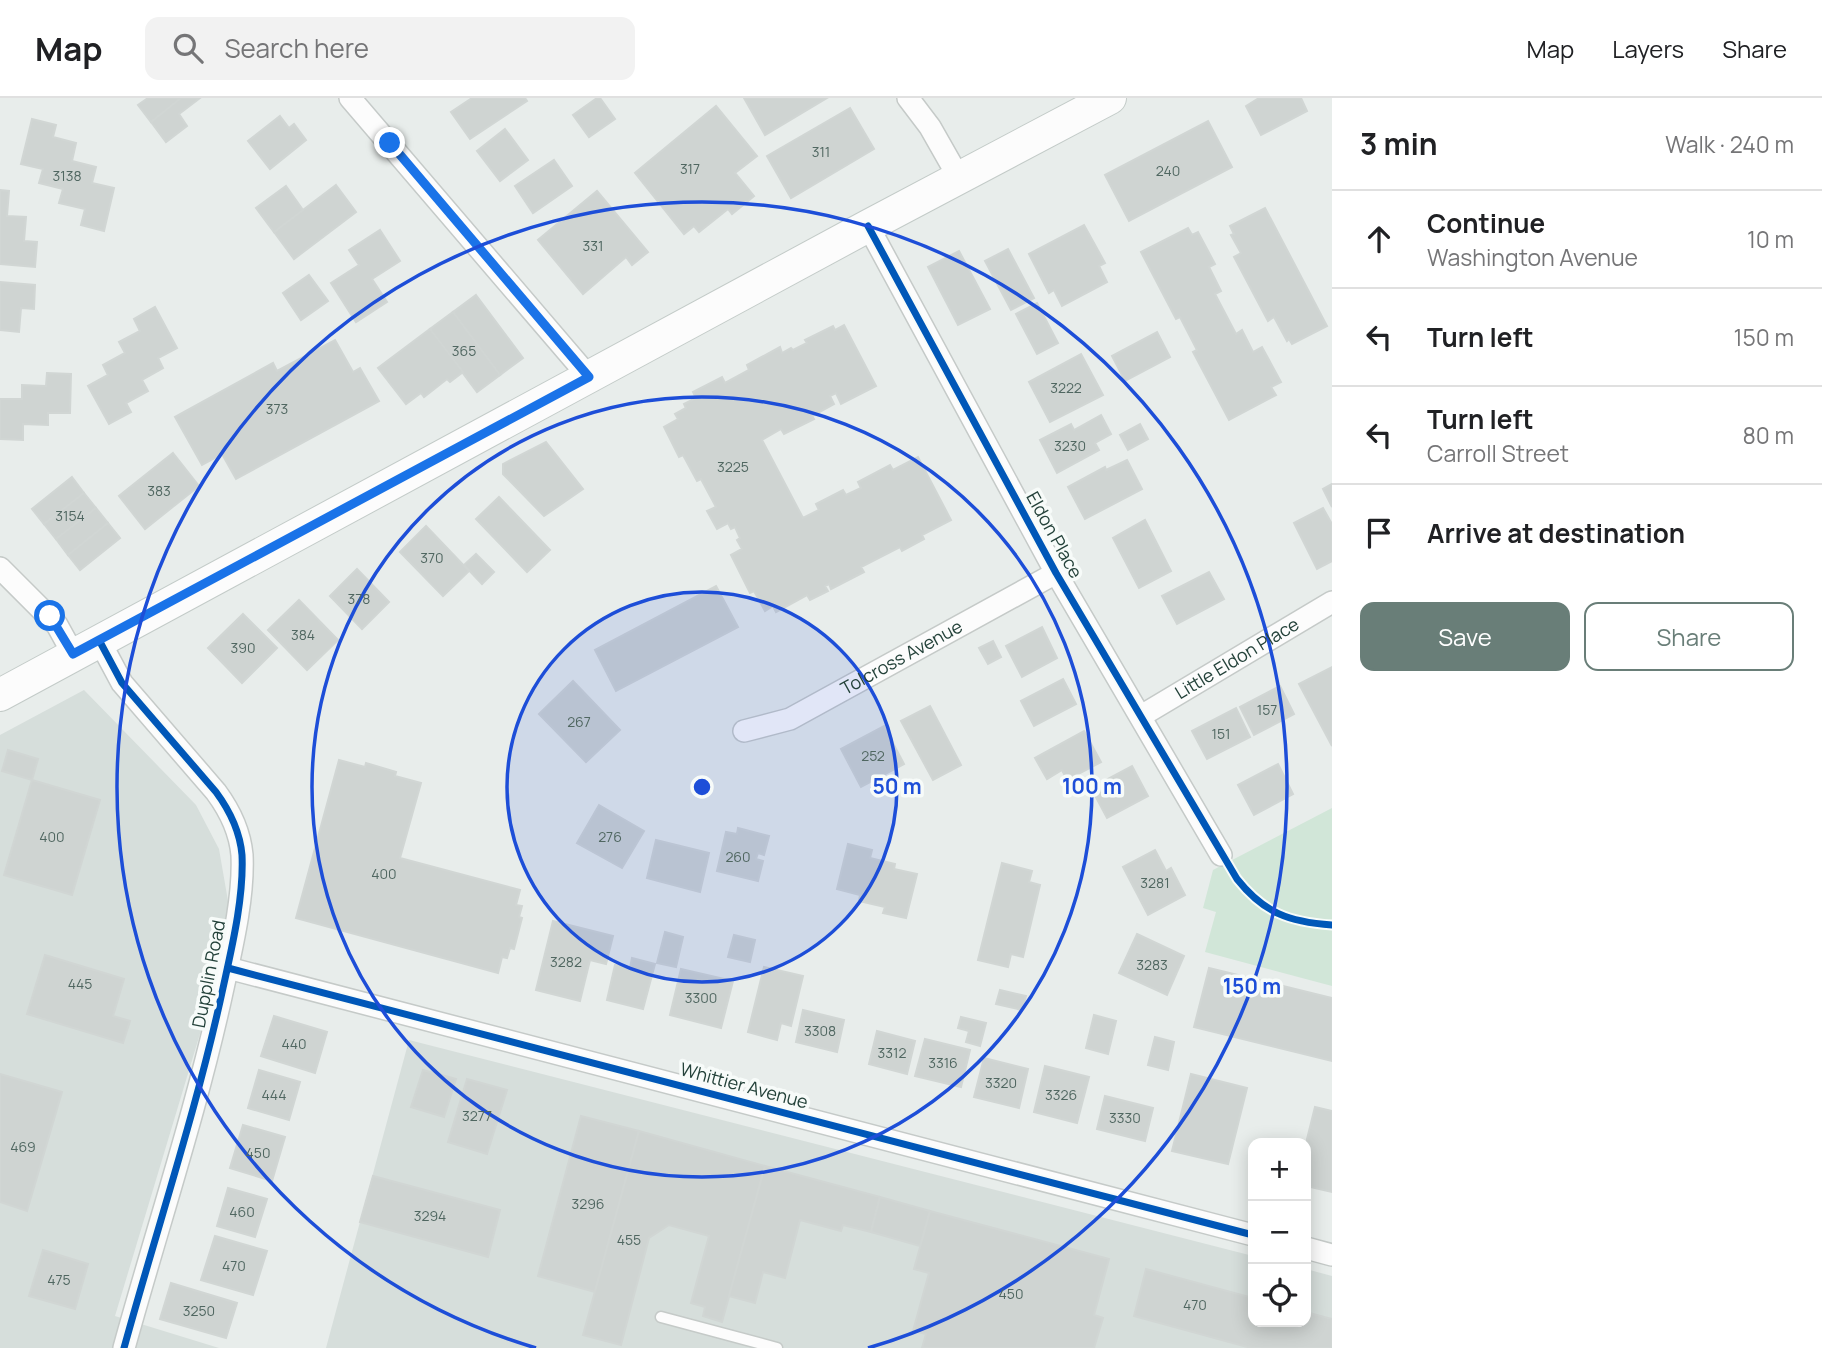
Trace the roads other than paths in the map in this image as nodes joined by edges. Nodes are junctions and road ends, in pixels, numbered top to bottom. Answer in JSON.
{"nodes":[{"id":1,"x":350,"y":98,"type":"edge"},
{"id":2,"x":908,"y":98,"type":"edge"},
{"id":3,"x":1110,"y":98,"type":"edge"},
{"id":4,"x":959,"y":178,"type":"junction"},
{"id":5,"x":868,"y":226,"type":"junction"},
{"id":6,"x":589,"y":377,"type":"junction"},
{"id":7,"x":0,"y":568,"type":"edge"},
{"id":8,"x":1056,"y":573,"type":"junction"},
{"id":9,"x":1332,"y":602,"type":"edge"},
{"id":10,"x":86,"y":647,"type":"junction"},
{"id":11,"x":0,"y":695,"type":"edge"},
{"id":12,"x":1141,"y":716,"type":"junction"},
{"id":13,"x":744,"y":731,"type":"dead end"},
{"id":14,"x":1221,"y":855,"type":"dead end"},
{"id":15,"x":228,"y":968,"type":"junction"},
{"id":16,"x":1248,"y":1234,"type":"edge"},
{"id":17,"x":1311,"y":1249,"type":"edge"},
{"id":18,"x":1332,"y":1255,"type":"edge"},
{"id":19,"x":661,"y":1317,"type":"dead end"},
{"id":20,"x":124,"y":1348,"type":"edge"},
{"id":21,"x":778,"y":1348,"type":"edge"}],
"edges":[{"from":1,"to":6,"type":"street"},
{"from":2,"to":4,"type":"street"},
{"from":3,"to":4,"type":"main road"},
{"from":4,"to":5,"type":"main road"},
{"from":5,"to":6,"type":"main road"},
{"from":5,"to":8,"type":"street","name":"Eldon Place"},
{"from":6,"to":10,"type":"main road"},
{"from":7,"to":10,"type":"street","name":"Dupplin Road"},
{"from":8,"to":12,"type":"street","name":"Eldon Place"},
{"from":8,"to":13,"type":"street","name":"Tolcross Avenue"},
{"from":9,"to":12,"type":"street","name":"Little Eldon Place"},
{"from":10,"to":11,"type":"main road"},
{"from":10,"to":15,"type":"street","name":"Dupplin Road"},
{"from":12,"to":14,"type":"street","name":"Eldon Place"},
{"from":15,"to":16,"type":"street","name":"Whittier Avenue"},
{"from":15,"to":20,"type":"street","name":"Dupplin Road"},
{"from":17,"to":18,"type":"street"},
{"from":19,"to":21,"type":"lane"}]}
